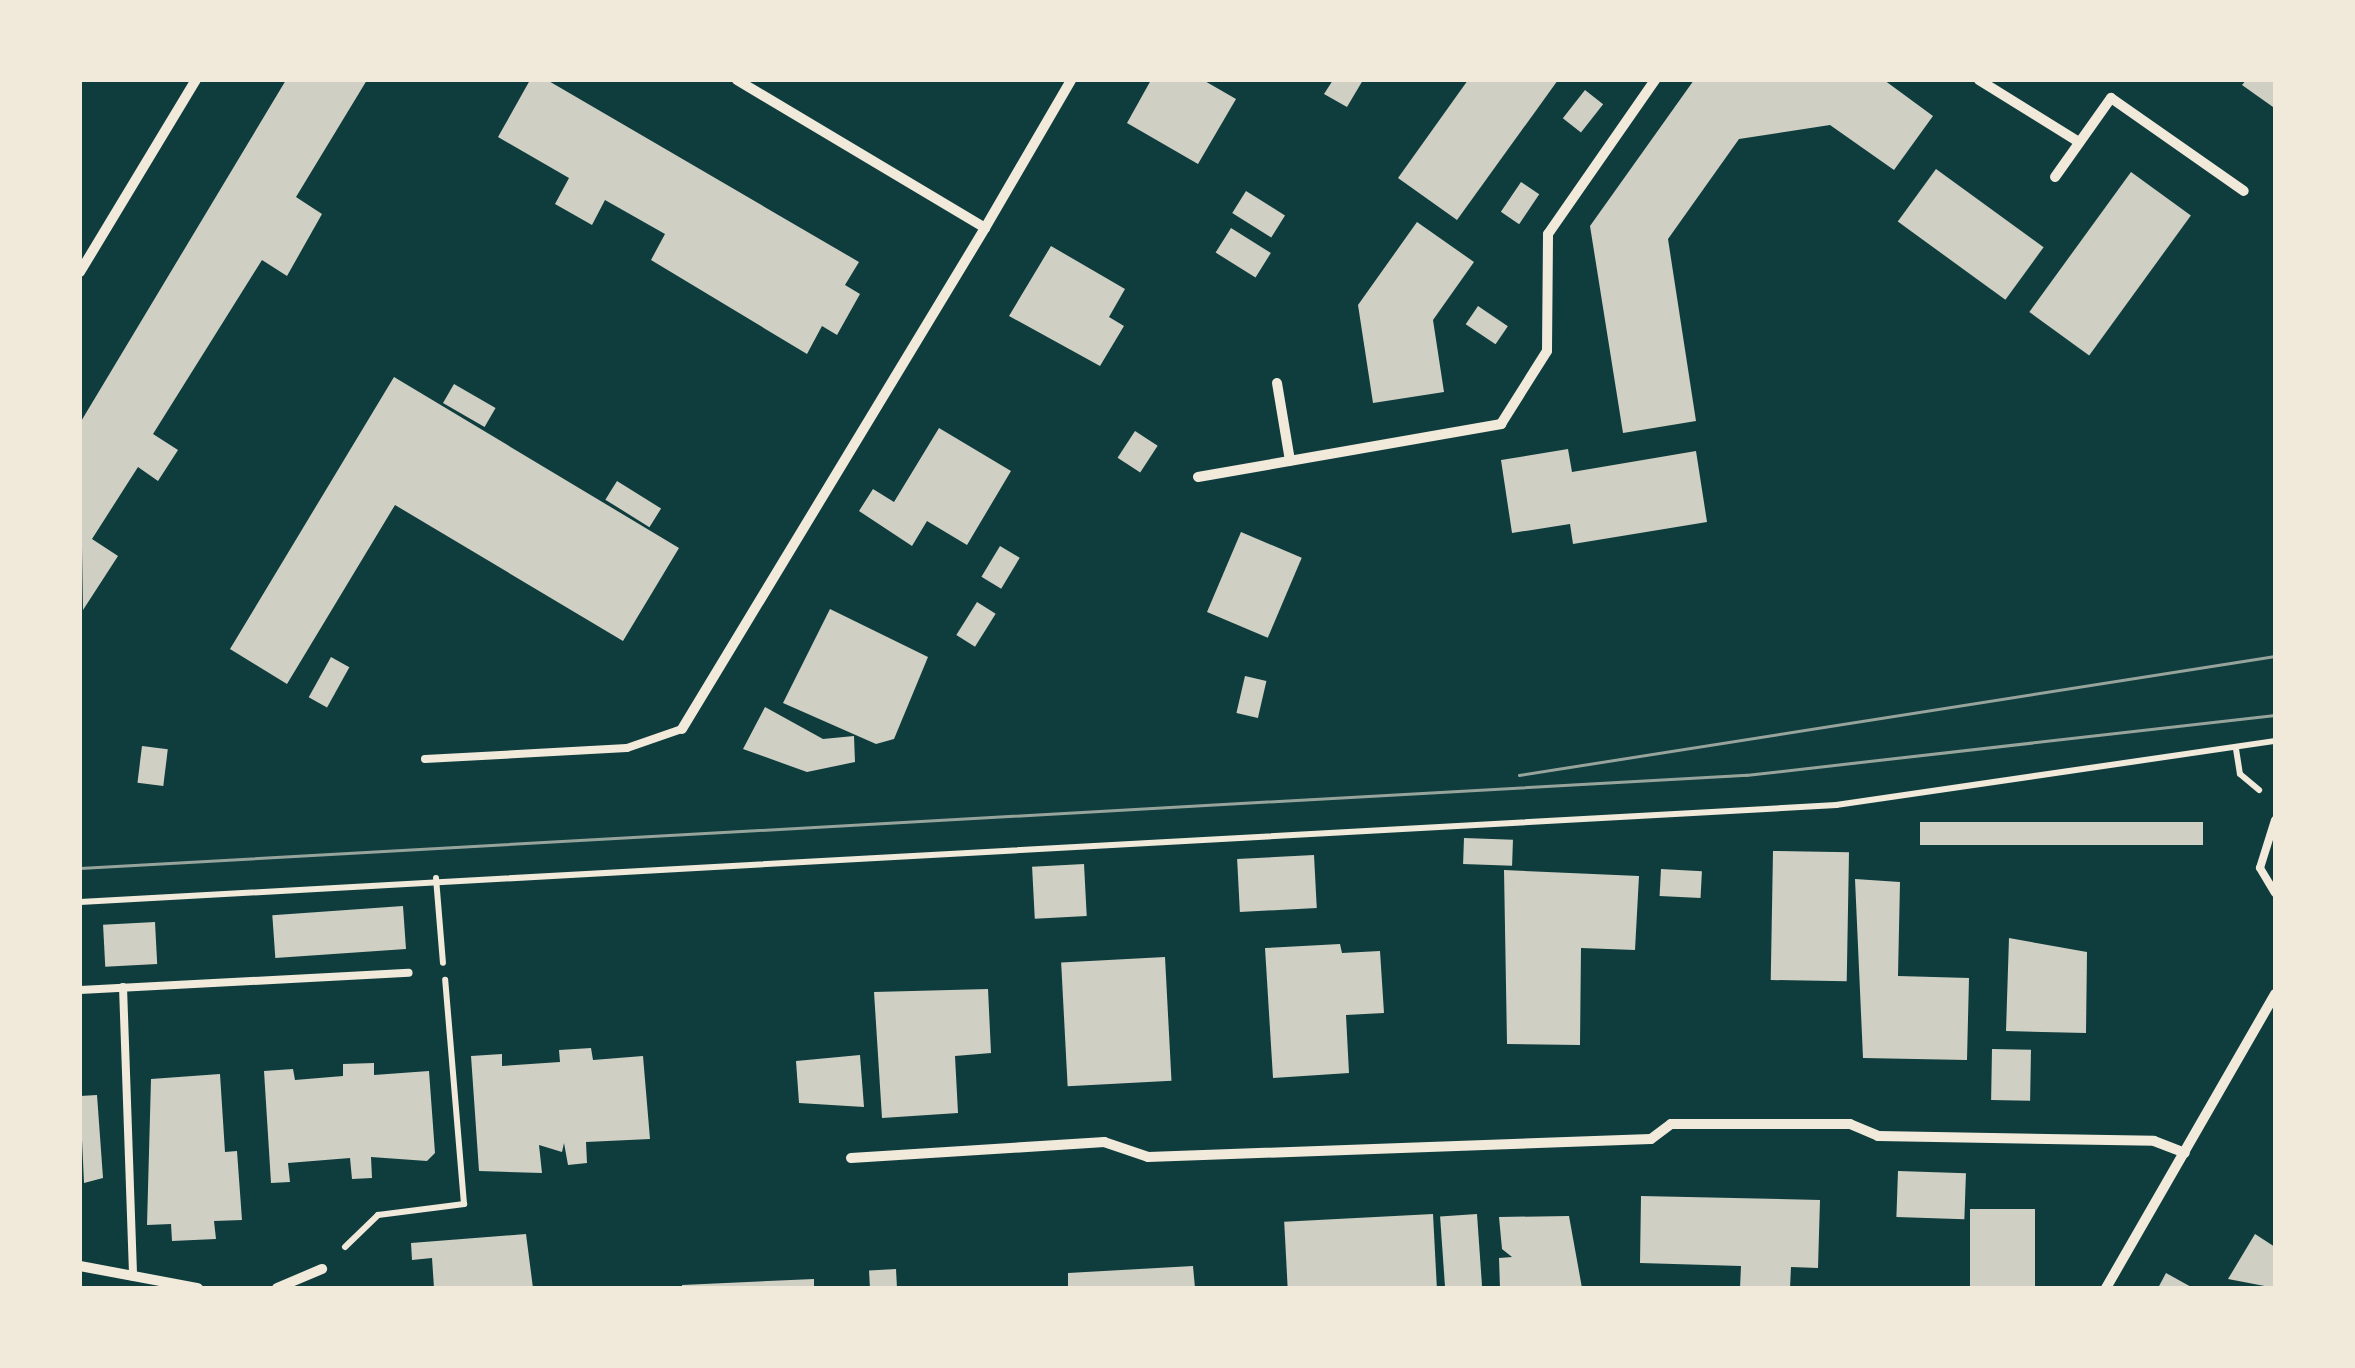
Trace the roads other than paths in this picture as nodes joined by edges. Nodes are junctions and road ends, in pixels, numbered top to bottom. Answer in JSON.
{"nodes":[{"id":1,"x":196,"y":80,"type":"edge"},
{"id":2,"x":737,"y":80,"type":"edge"},
{"id":3,"x":1071,"y":80,"type":"edge"},
{"id":4,"x":1655,"y":80,"type":"edge"},
{"id":5,"x":1980,"y":80,"type":"edge"},
{"id":6,"x":2080,"y":142,"type":"junction"},
{"id":7,"x":2055,"y":178,"type":"dead end"},
{"id":8,"x":2244,"y":191,"type":"dead end"},
{"id":9,"x":985,"y":228,"type":"junction"},
{"id":10,"x":80,"y":272,"type":"edge"},
{"id":11,"x":1277,"y":383,"type":"dead end"},
{"id":12,"x":1290,"y":461,"type":"junction"},
{"id":13,"x":1198,"y":478,"type":"dead end"},
{"id":14,"x":682,"y":729,"type":"joint"},
{"id":15,"x":425,"y":759,"type":"dead end"},
{"id":16,"x":2275,"y":820,"type":"edge"},
{"id":17,"x":2275,"y":893,"type":"edge"},
{"id":18,"x":409,"y":973,"type":"dead end"},
{"id":19,"x":123,"y":988,"type":"junction"},
{"id":20,"x":80,"y":990,"type":"edge"},
{"id":21,"x":2275,"y":994,"type":"edge"},
{"id":22,"x":2185,"y":1153,"type":"junction"},
{"id":23,"x":851,"y":1158,"type":"dead end"},
{"id":24,"x":80,"y":1266,"type":"edge"},
{"id":25,"x":322,"y":1269,"type":"road end"},
{"id":26,"x":132,"y":1276,"type":"junction"},
{"id":27,"x":198,"y":1288,"type":"edge"},
{"id":28,"x":276,"y":1288,"type":"edge"},
{"id":29,"x":2106,"y":1288,"type":"edge"}],
"edges":[{"from":1,"to":10,"type":"street"},
{"from":2,"to":9,"type":"street"},
{"from":3,"to":9,"type":"street"},
{"from":4,"to":12,"type":"street"},
{"from":5,"to":6,"type":"street"},
{"from":6,"to":7,"type":"street"},
{"from":6,"to":8,"type":"street"},
{"from":9,"to":14,"type":"street"},
{"from":11,"to":12,"type":"street"},
{"from":12,"to":13,"type":"street"},
{"from":14,"to":15,"type":"lane"},
{"from":16,"to":17,"type":"lane"},
{"from":18,"to":19,"type":"lane"},
{"from":19,"to":20,"type":"lane"},
{"from":19,"to":26,"type":"lane"},
{"from":21,"to":22,"type":"street"},
{"from":22,"to":23,"type":"street"},
{"from":22,"to":29,"type":"street"},
{"from":24,"to":26,"type":"street"},
{"from":25,"to":28,"type":"street"},
{"from":26,"to":27,"type":"street"}]}
